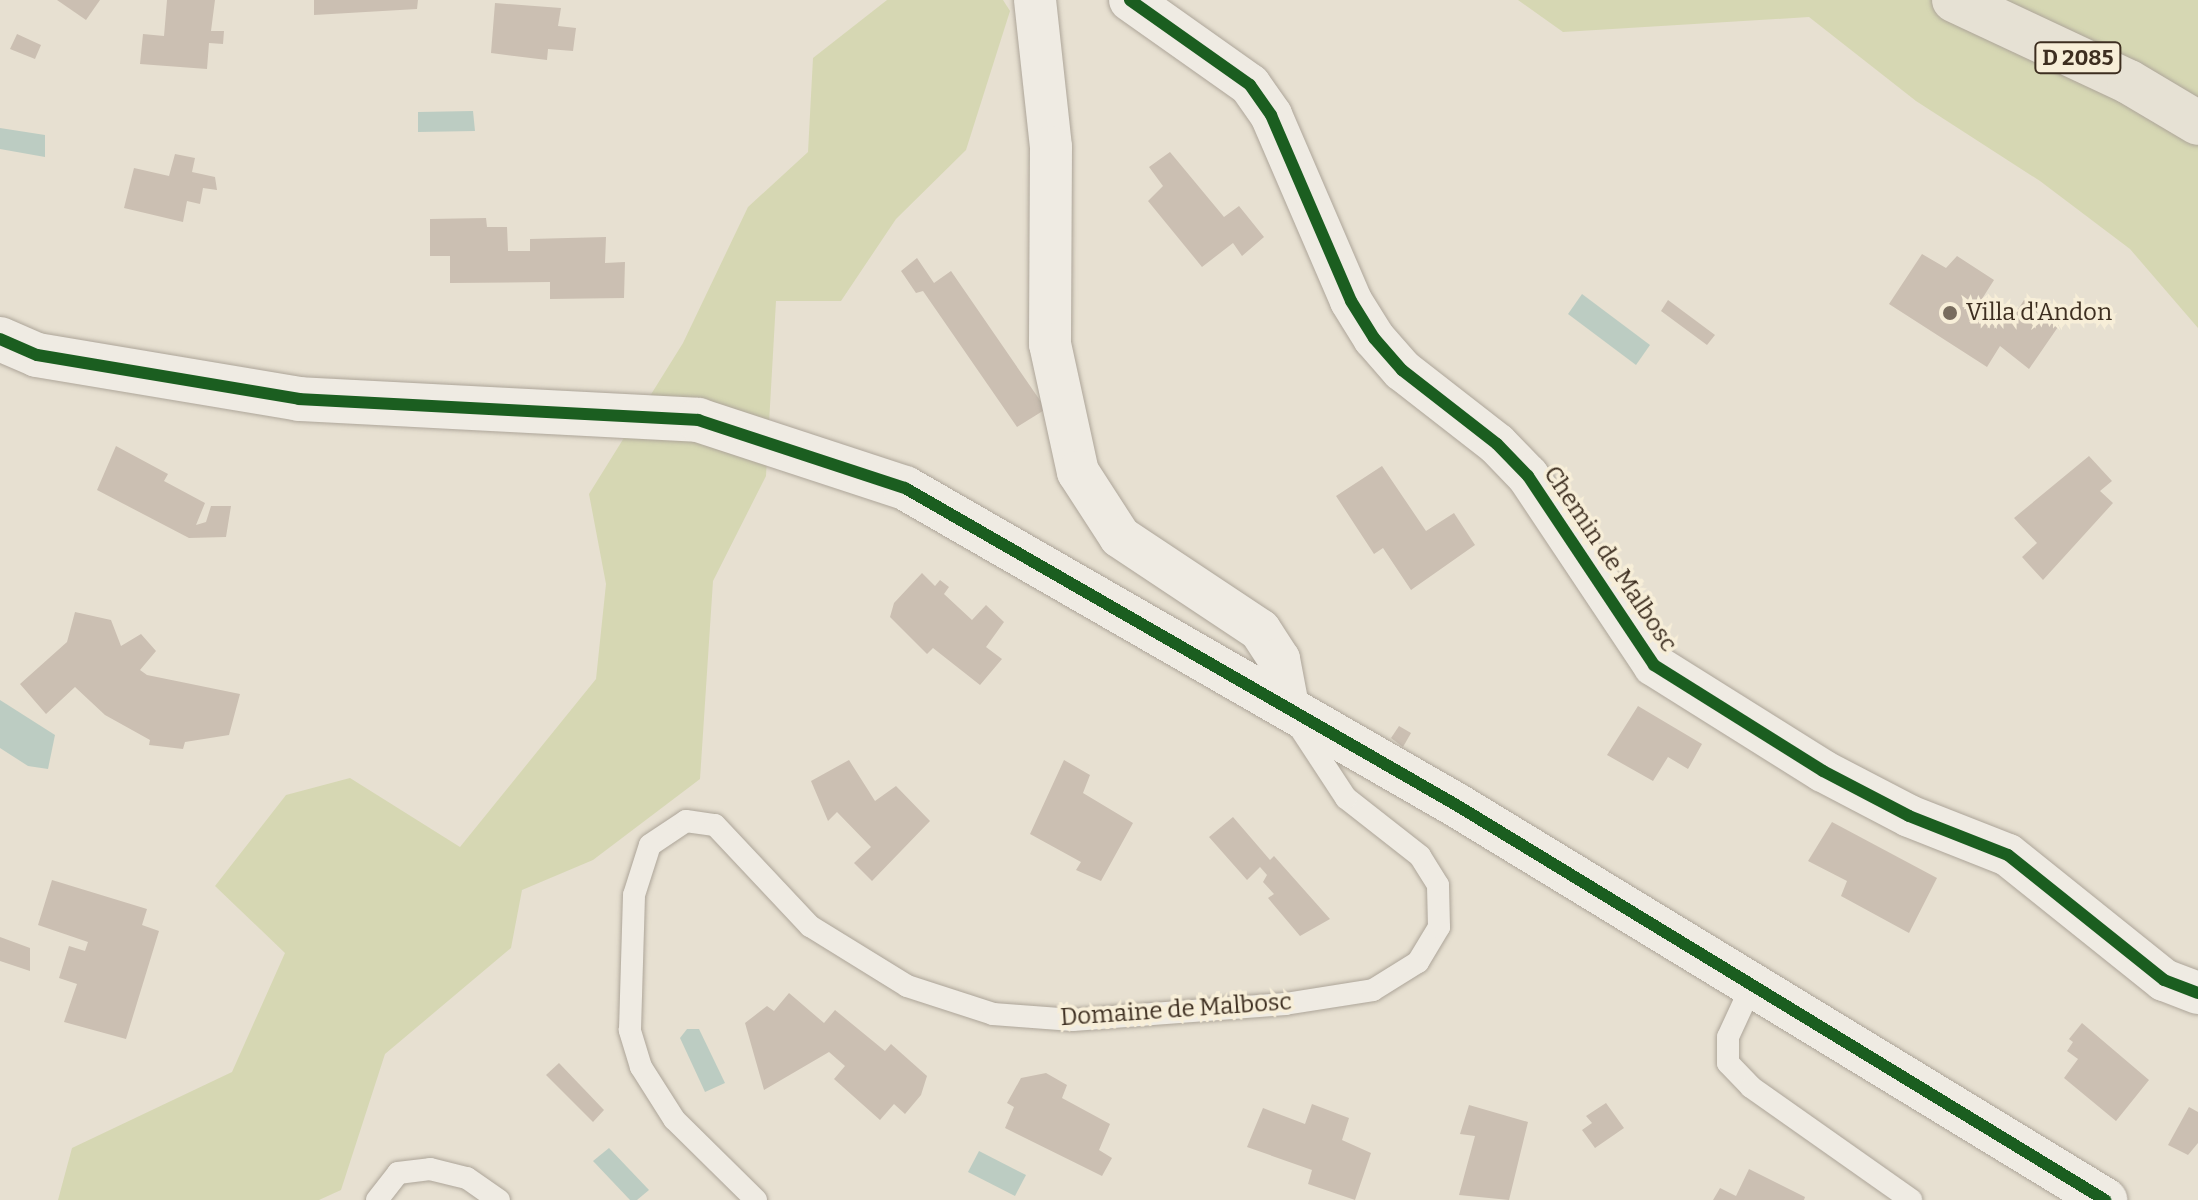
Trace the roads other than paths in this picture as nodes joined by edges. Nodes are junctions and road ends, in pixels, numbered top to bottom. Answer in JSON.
{"nodes":[{"id":1,"x":1035,"y":0,"type":"edge"},
{"id":2,"x":1130,"y":0,"type":"edge"},
{"id":3,"x":1954,"y":0,"type":"edge"},
{"id":4,"x":2198,"y":123,"type":"edge"},
{"id":5,"x":0,"y":339,"type":"edge"},
{"id":6,"x":1288,"y":706,"type":"junction"},
{"id":7,"x":1752,"y":985,"type":"junction"},
{"id":8,"x":2198,"y":993,"type":"edge"},
{"id":9,"x":377,"y":1200,"type":"edge"},
{"id":10,"x":499,"y":1200,"type":"edge"},
{"id":11,"x":756,"y":1200,"type":"edge"},
{"id":12,"x":1911,"y":1200,"type":"edge"},
{"id":13,"x":2105,"y":1200,"type":"edge"}],
"edges":[{"from":1,"to":6,"type":"street"},
{"from":2,"to":8,"type":"street","name":"Chemin de Malbosc"},
{"from":3,"to":4,"type":"main road","number":"D 2085"},
{"from":5,"to":6,"type":"main road"},
{"from":6,"to":7,"type":"main road"},
{"from":6,"to":11,"type":"lane","name":"Domaine de Malbosc"},
{"from":7,"to":12,"type":"lane"},
{"from":7,"to":13,"type":"main road"},
{"from":9,"to":10,"type":"lane"}]}
